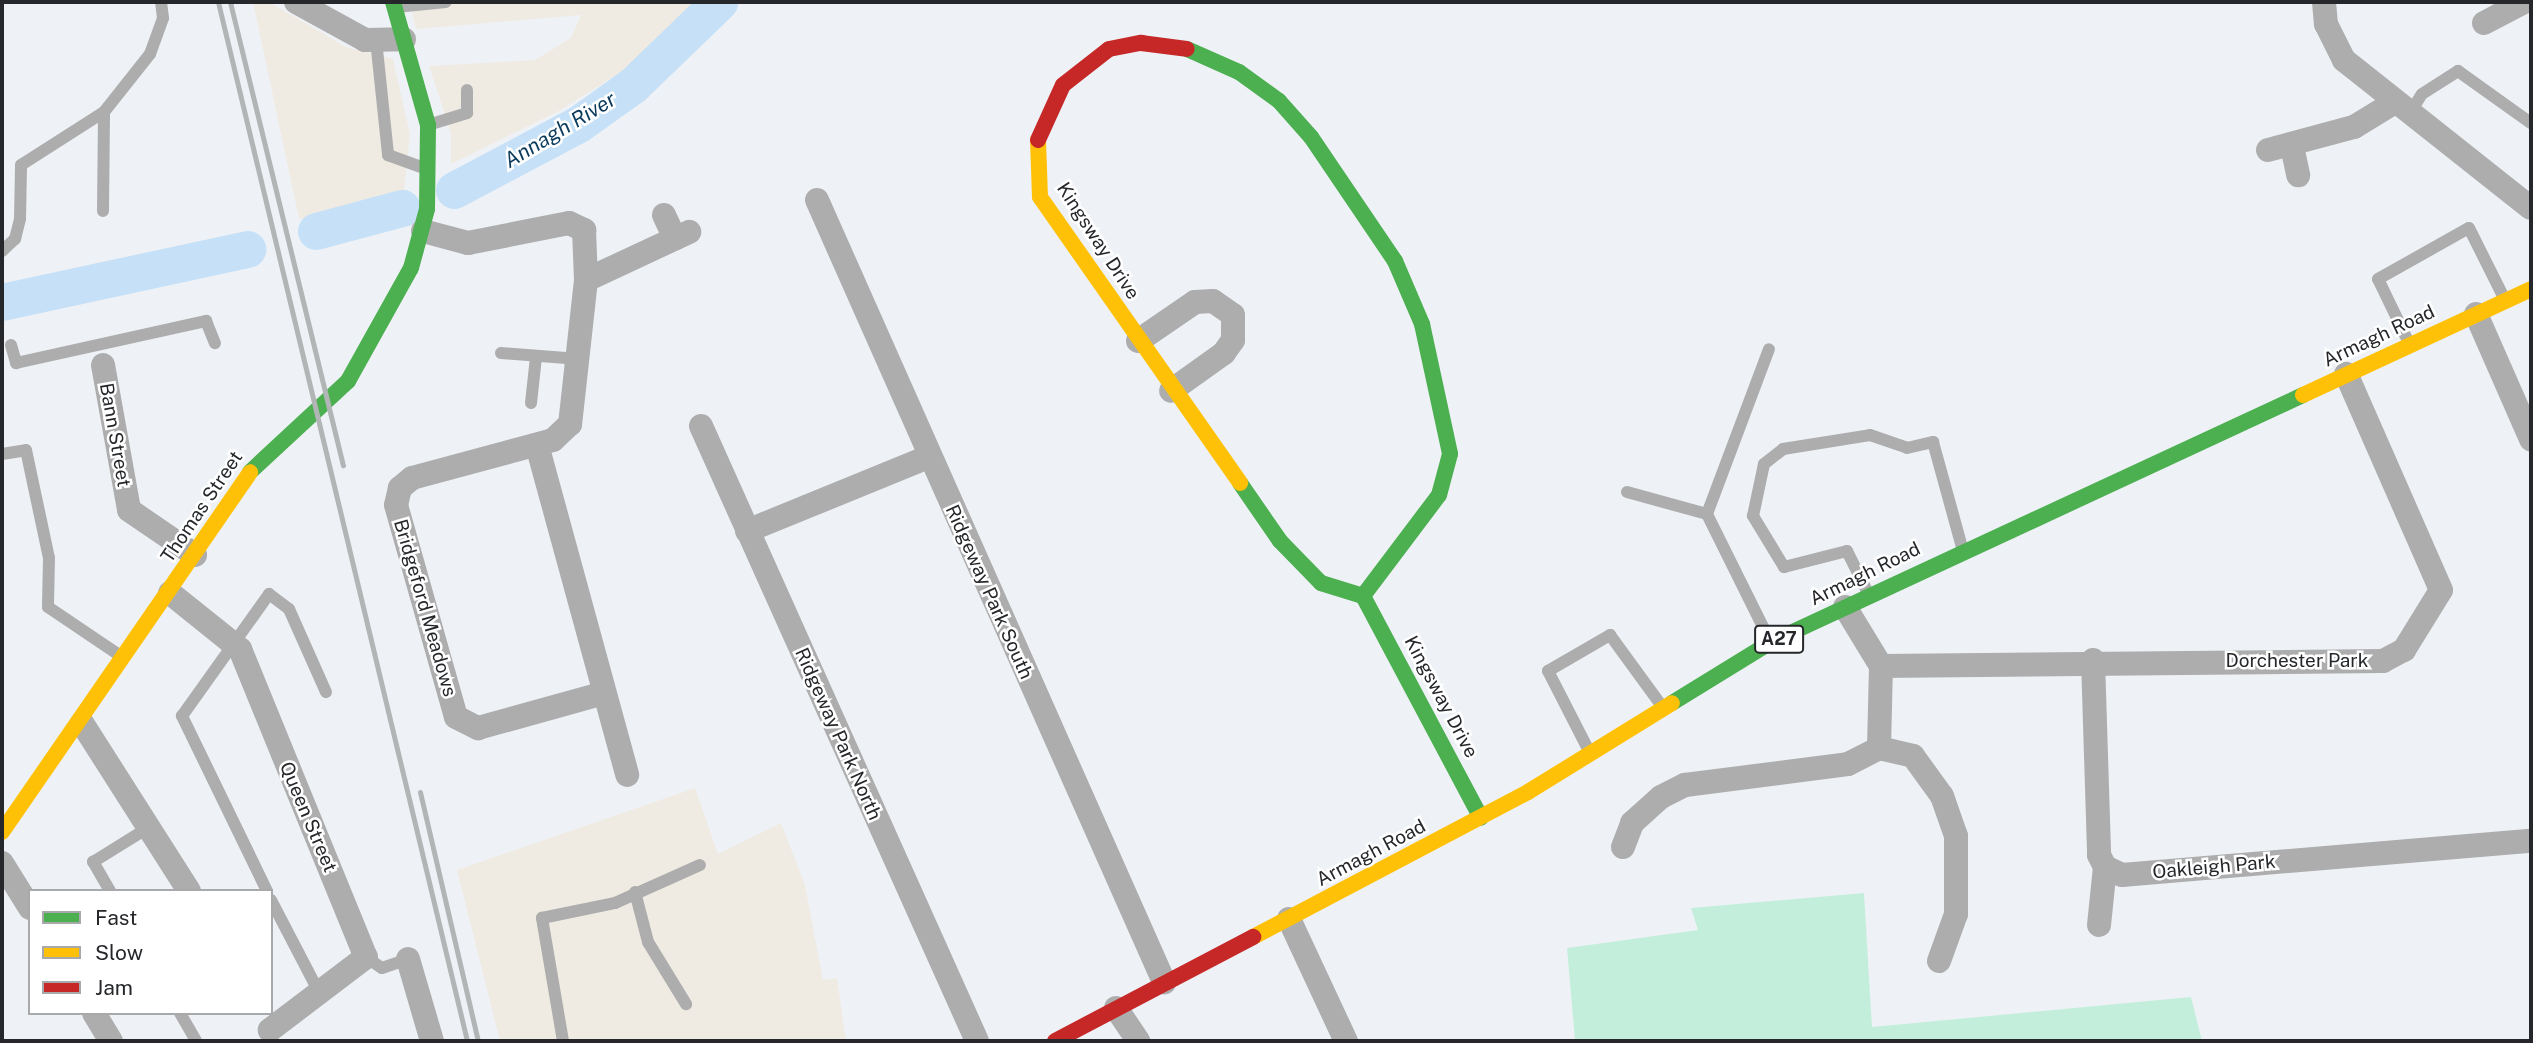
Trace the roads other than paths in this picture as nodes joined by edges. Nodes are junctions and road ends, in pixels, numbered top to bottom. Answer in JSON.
{"nodes":[{"id":1,"x":161,"y":2,"type":"edge"},
{"id":2,"x":296,"y":2,"type":"edge"},
{"id":3,"x":446,"y":2,"type":"edge"},
{"id":4,"x":2324,"y":2,"type":"edge"},
{"id":5,"x":2524,"y":2,"type":"edge"},
{"id":6,"x":394,"y":5,"type":"edge"},
{"id":7,"x":2484,"y":23,"type":"dead end"},
{"id":8,"x":404,"y":39,"type":"junction"},
{"id":9,"x":376,"y":40,"type":"junction"},
{"id":10,"x":467,"y":90,"type":"dead end"},
{"id":11,"x":2402,"y":108,"type":"junction"},
{"id":12,"x":104,"y":112,"type":"junction"},
{"id":13,"x":2531,"y":123,"type":"edge"},
{"id":14,"x":428,"y":125,"type":"junction"},
{"id":15,"x":428,"y":169,"type":"junction"},
{"id":16,"x":2298,"y":174,"type":"dead end"},
{"id":17,"x":817,"y":200,"type":"dead end"},
{"id":18,"x":2531,"y":208,"type":"edge"},
{"id":19,"x":103,"y":211,"type":"dead end"},
{"id":20,"x":664,"y":215,"type":"dead end"},
{"id":21,"x":425,"y":220,"type":"junction"},
{"id":22,"x":2,"y":251,"type":"edge"},
{"id":23,"x":586,"y":280,"type":"junction"},
{"id":24,"x":2531,"y":289,"type":"edge"},
{"id":25,"x":2505,"y":301,"type":"junction"},
{"id":26,"x":2476,"y":314,"type":"junction"},
{"id":27,"x":1138,"y":341,"type":"junction"},
{"id":28,"x":215,"y":343,"type":"dead end"},
{"id":29,"x":2409,"y":344,"type":"junction"},
{"id":30,"x":11,"y":345,"type":"dead end"},
{"id":31,"x":1769,"y":349,"type":"dead end"},
{"id":32,"x":501,"y":353,"type":"dead end"},
{"id":33,"x":100,"y":355,"type":"junction"},
{"id":34,"x":536,"y":357,"type":"junction"},
{"id":35,"x":579,"y":359,"type":"junction"},
{"id":36,"x":2346,"y":374,"type":"junction"},
{"id":37,"x":1171,"y":390,"type":"junction"},
{"id":38,"x":531,"y":403,"type":"dead end"},
{"id":39,"x":701,"y":426,"type":"dead end"},
{"id":40,"x":2531,"y":439,"type":"edge"},
{"id":41,"x":537,"y":445,"type":"junction"},
{"id":42,"x":2,"y":454,"type":"edge"},
{"id":43,"x":929,"y":457,"type":"junction"},
{"id":44,"x":1627,"y":492,"type":"dead end"},
{"id":45,"x":1707,"y":514,"type":"junction"},
{"id":46,"x":747,"y":531,"type":"junction"},
{"id":47,"x":1963,"y":551,"type":"junction"},
{"id":48,"x":195,"y":555,"type":"junction"},
{"id":49,"x":170,"y":593,"type":"junction"},
{"id":50,"x":1869,"y":595,"type":"junction"},
{"id":51,"x":1363,"y":596,"type":"junction"},
{"id":52,"x":1845,"y":607,"type":"junction"},
{"id":53,"x":1771,"y":642,"type":"junction"},
{"id":54,"x":236,"y":643,"type":"junction"},
{"id":55,"x":125,"y":659,"type":"junction"},
{"id":56,"x":2093,"y":660,"type":"junction"},
{"id":57,"x":1881,"y":666,"type":"junction"},
{"id":58,"x":326,"y":692,"type":"dead end"},
{"id":59,"x":604,"y":693,"type":"junction"},
{"id":60,"x":1663,"y":708,"type":"junction"},
{"id":61,"x":82,"y":723,"type":"junction"},
{"id":62,"x":1879,"y":748,"type":"junction"},
{"id":63,"x":1591,"y":754,"type":"junction"},
{"id":64,"x":627,"y":775,"type":"dead end"},
{"id":65,"x":1481,"y":818,"type":"junction"},
{"id":66,"x":151,"y":826,"type":"junction"},
{"id":67,"x":2,"y":832,"type":"edge"},
{"id":68,"x":2531,"y":841,"type":"edge"},
{"id":69,"x":1623,"y":847,"type":"dead end"},
{"id":70,"x":2,"y":863,"type":"edge"},
{"id":71,"x":700,"y":865,"type":"dead end"},
{"id":72,"x":2105,"y":867,"type":"junction"},
{"id":73,"x":109,"y":889,"type":"edge"},
{"id":74,"x":188,"y":889,"type":"edge"},
{"id":75,"x":266,"y":889,"type":"edge"},
{"id":76,"x":635,"y":892,"type":"junction"},
{"id":77,"x":273,"y":904,"type":"edge"},
{"id":78,"x":28,"y":905,"type":"edge"},
{"id":79,"x":1289,"y":919,"type":"junction"},
{"id":80,"x":2099,"y":925,"type":"dead end"},
{"id":81,"x":366,"y":957,"type":"junction"},
{"id":82,"x":408,"y":960,"type":"joint"},
{"id":83,"x":1939,"y":961,"type":"dead end"},
{"id":84,"x":1164,"y":982,"type":"junction"},
{"id":85,"x":321,"y":995,"type":"junction"},
{"id":86,"x":686,"y":1004,"type":"dead end"},
{"id":87,"x":1116,"y":1008,"type":"junction"},
{"id":88,"x":95,"y":1015,"type":"edge"},
{"id":89,"x":181,"y":1015,"type":"edge"},
{"id":90,"x":269,"y":1028,"type":"edge"},
{"id":91,"x":111,"y":1041,"type":"edge"},
{"id":92,"x":196,"y":1041,"type":"edge"},
{"id":93,"x":432,"y":1041,"type":"edge"},
{"id":94,"x":563,"y":1041,"type":"edge"},
{"id":95,"x":976,"y":1041,"type":"edge"},
{"id":96,"x":1055,"y":1041,"type":"edge"},
{"id":97,"x":1138,"y":1041,"type":"edge"},
{"id":98,"x":1346,"y":1041,"type":"edge"}],
"edges":[{"from":1,"to":12,"type":"lane"},
{"from":2,"to":9,"type":"street"},
{"from":3,"to":6,"type":"lane"},
{"from":4,"to":11,"type":"street"},
{"from":5,"to":7,"type":"street"},
{"from":6,"to":8,"type":"main road"},
{"from":8,"to":9,"type":"street"},
{"from":8,"to":14,"type":"main road"},
{"from":9,"to":15,"type":"lane"},
{"from":10,"to":14,"type":"lane"},
{"from":11,"to":13,"type":"lane"},
{"from":11,"to":16,"type":"street"},
{"from":11,"to":18,"type":"street"},
{"from":12,"to":19,"type":"lane"},
{"from":12,"to":22,"type":"lane"},
{"from":14,"to":15,"type":"main road"},
{"from":15,"to":21,"type":"main road"},
{"from":17,"to":43,"type":"street","name":"Ridgeway Park South"},
{"from":20,"to":23,"type":"street"},
{"from":21,"to":23,"type":"street","name":"Bridgeford Meadows"},
{"from":21,"to":48,"type":"main road","name":"Thomas Street"},
{"from":23,"to":35,"type":"street","name":"Bridgeford Meadows"},
{"from":24,"to":25,"type":"main road","name":"Armagh Road","number":"A27"},
{"from":25,"to":26,"type":"main road","name":"Armagh Road","number":"A27"},
{"from":25,"to":29,"type":"lane"},
{"from":26,"to":29,"type":"main road","name":"Armagh Road","number":"A27"},
{"from":26,"to":40,"type":"street"},
{"from":27,"to":37,"type":"main road","name":"Kingsway Drive"},
{"from":27,"to":37,"type":"street"},
{"from":27,"to":51,"type":"main road","name":"Kingsway Drive"},
{"from":28,"to":33,"type":"lane"},
{"from":29,"to":36,"type":"main road","name":"Armagh Road","number":"A27"},
{"from":30,"to":33,"type":"lane"},
{"from":31,"to":45,"type":"lane"},
{"from":32,"to":34,"type":"lane"},
{"from":33,"to":48,"type":"street","name":"Bann Street"},
{"from":34,"to":35,"type":"lane"},
{"from":34,"to":38,"type":"lane"},
{"from":35,"to":41,"type":"street","name":"Bridgeford Meadows"},
{"from":36,"to":47,"type":"main road","name":"Armagh Road","number":"A27"},
{"from":36,"to":56,"type":"street","name":"Dorchester Park"},
{"from":37,"to":51,"type":"main road","name":"Kingsway Drive"},
{"from":39,"to":46,"type":"street","name":"Ridgeway Park North"},
{"from":41,"to":59,"type":"street"},
{"from":41,"to":59,"type":"street","name":"Bridgeford Meadows"},
{"from":42,"to":55,"type":"lane"},
{"from":43,"to":46,"type":"street"},
{"from":43,"to":84,"type":"street","name":"Ridgeway Park South"},
{"from":44,"to":45,"type":"lane"},
{"from":45,"to":53,"type":"lane"},
{"from":46,"to":95,"type":"street","name":"Ridgeway Park North"},
{"from":47,"to":50,"type":"main road","name":"Armagh Road","number":"A27"},
{"from":47,"to":50,"type":"lane"},
{"from":48,"to":49,"type":"main road","name":"Thomas Street"},
{"from":49,"to":54,"type":"street"},
{"from":49,"to":55,"type":"main road","name":"Thomas Street"},
{"from":50,"to":52,"type":"main road","name":"Armagh Road","number":"A27"},
{"from":51,"to":65,"type":"main road","name":"Kingsway Drive"},
{"from":52,"to":53,"type":"main road","name":"Armagh Road","number":"A27"},
{"from":52,"to":57,"type":"street"},
{"from":53,"to":60,"type":"main road","name":"Armagh Road","number":"A27"},
{"from":54,"to":58,"type":"lane"},
{"from":54,"to":75,"type":"lane"},
{"from":54,"to":81,"type":"street","name":"Queen Street"},
{"from":55,"to":61,"type":"main road","name":"Thomas Street"},
{"from":56,"to":57,"type":"street","name":"Dorchester Park"},
{"from":56,"to":72,"type":"street"},
{"from":57,"to":62,"type":"street"},
{"from":59,"to":64,"type":"street"},
{"from":60,"to":63,"type":"main road","name":"Armagh Road","number":"A27"},
{"from":60,"to":63,"type":"lane"},
{"from":61,"to":66,"type":"street"},
{"from":61,"to":67,"type":"main road","name":"Thomas Street"},
{"from":62,"to":69,"type":"street"},
{"from":62,"to":83,"type":"street"},
{"from":63,"to":65,"type":"main road","name":"Armagh Road","number":"A27"},
{"from":65,"to":79,"type":"main road","name":"Armagh Road","number":"A27"},
{"from":66,"to":73,"type":"lane"},
{"from":66,"to":74,"type":"street"},
{"from":68,"to":72,"type":"street","name":"Oakleigh Park"},
{"from":70,"to":78,"type":"street"},
{"from":71,"to":76,"type":"lane"},
{"from":72,"to":80,"type":"street"},
{"from":76,"to":86,"type":"lane"},
{"from":76,"to":94,"type":"lane"},
{"from":77,"to":85,"type":"lane"},
{"from":79,"to":84,"type":"main road","name":"Armagh Road","number":"A27"},
{"from":79,"to":98,"type":"street"},
{"from":81,"to":82,"type":"lane"},
{"from":81,"to":85,"type":"street"},
{"from":82,"to":93,"type":"street"},
{"from":84,"to":87,"type":"main road","name":"Armagh Road","number":"A27"},
{"from":85,"to":90,"type":"street"},
{"from":87,"to":96,"type":"main road","name":"Armagh Road","number":"A27"},
{"from":87,"to":97,"type":"street"},
{"from":88,"to":91,"type":"street"},
{"from":89,"to":92,"type":"lane"}]}
